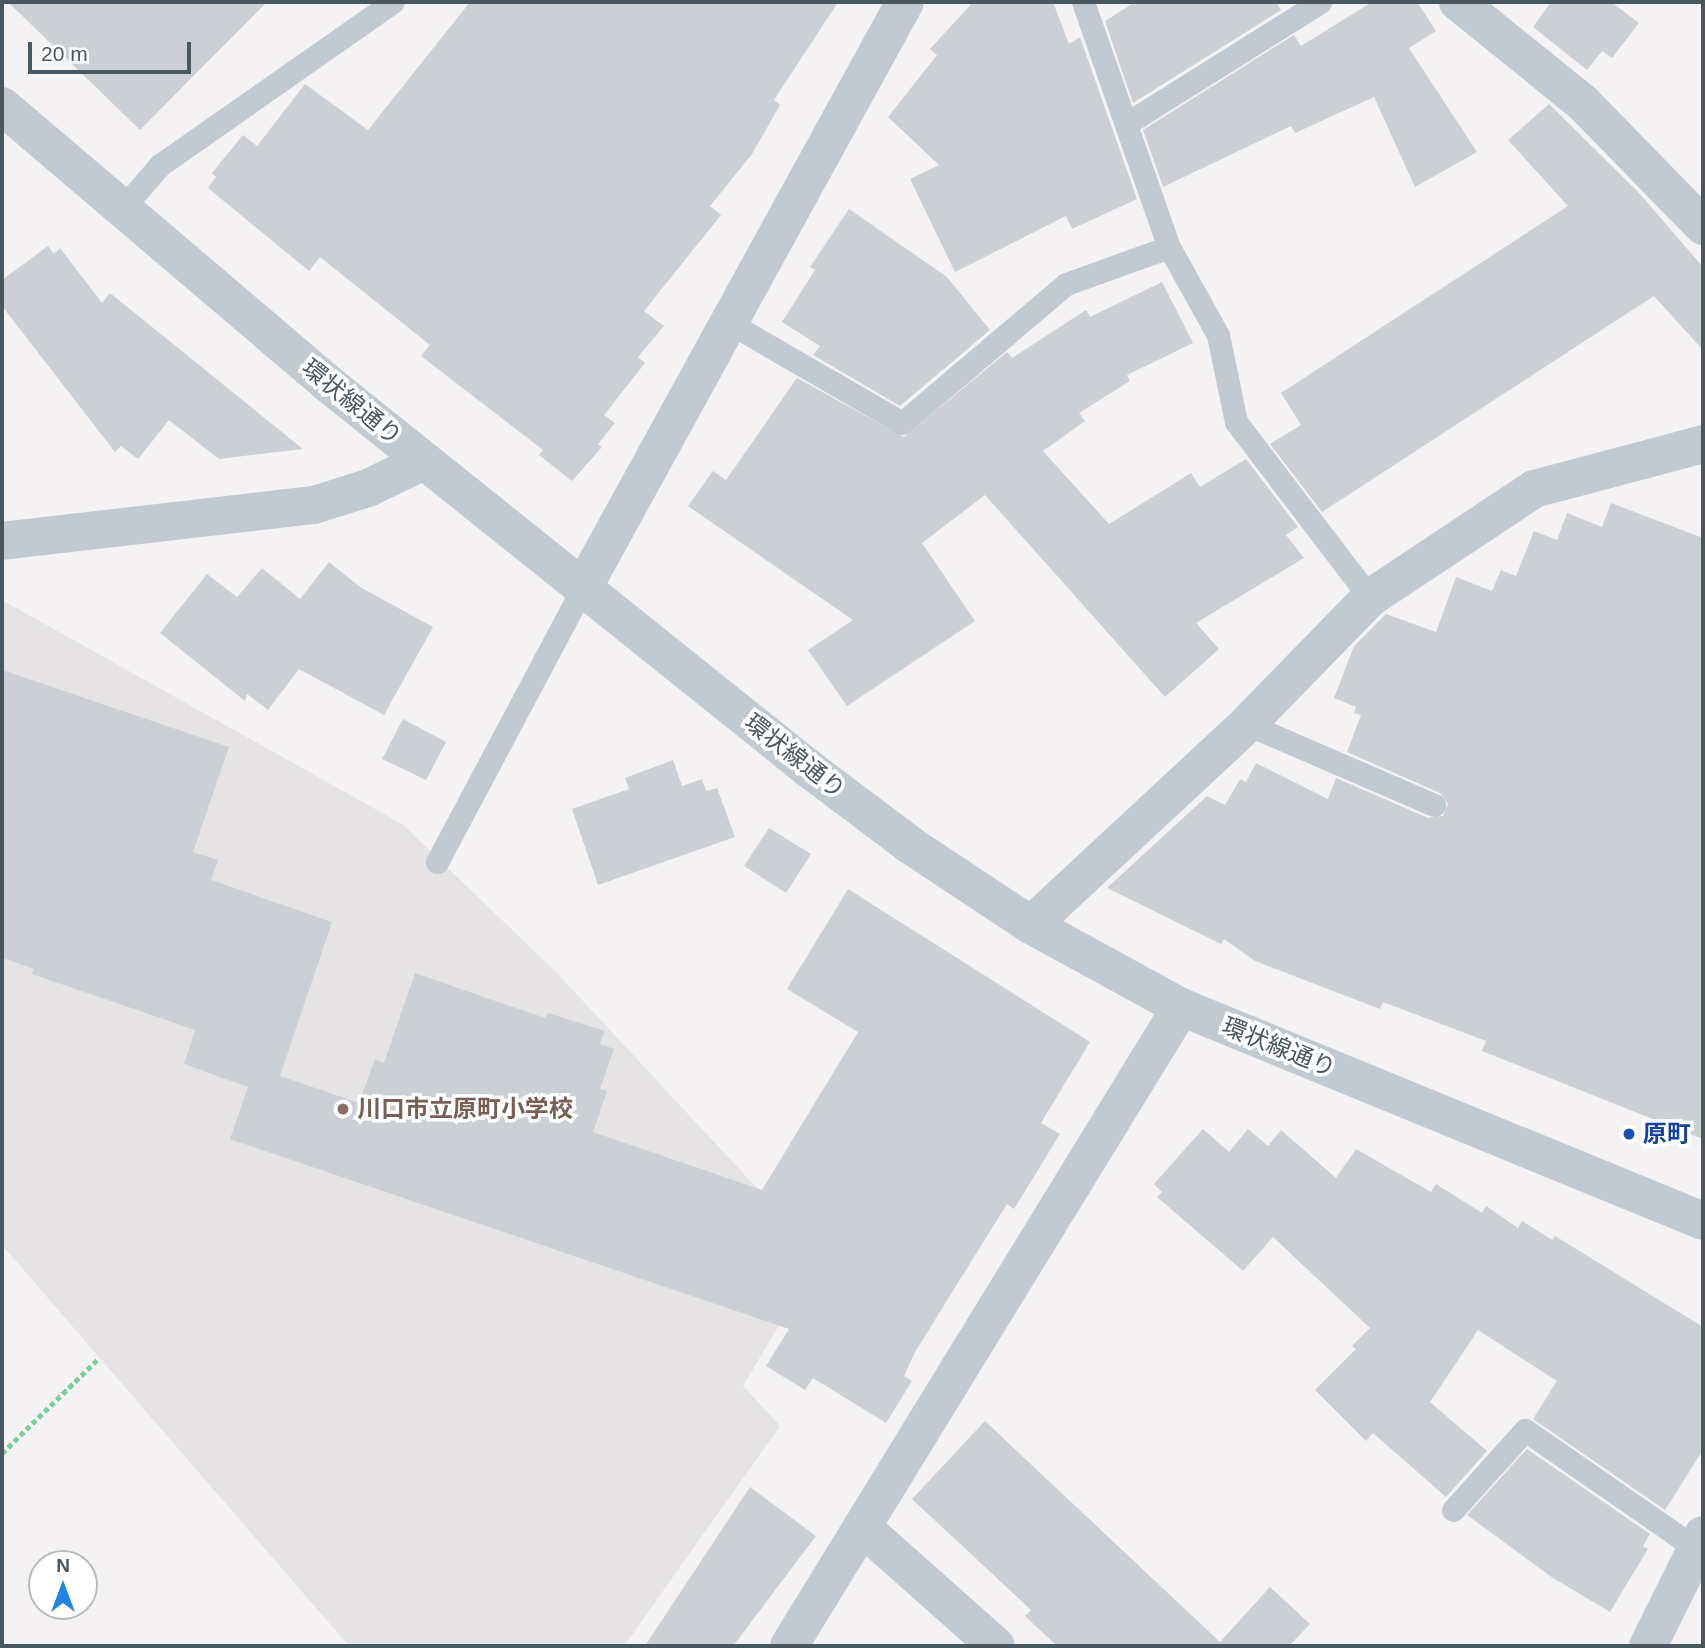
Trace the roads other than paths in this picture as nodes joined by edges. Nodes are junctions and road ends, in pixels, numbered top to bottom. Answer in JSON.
{"nodes":[{"id":1,"x":393,"y":2,"type":"edge"},
{"id":2,"x":905,"y":2,"type":"edge"},
{"id":3,"x":1083,"y":2,"type":"edge"},
{"id":4,"x":1320,"y":2,"type":"edge"},
{"id":5,"x":1458,"y":2,"type":"edge"},
{"id":6,"x":2,"y":106,"type":"edge"},
{"id":7,"x":1129,"y":122,"type":"junction"},
{"id":8,"x":121,"y":210,"type":"junction"},
{"id":9,"x":1703,"y":226,"type":"edge"},
{"id":10,"x":1169,"y":247,"type":"junction"},
{"id":11,"x":727,"y":322,"type":"junction"},
{"id":12,"x":1703,"y":444,"type":"edge"},
{"id":13,"x":424,"y":461,"type":"junction"},
{"id":14,"x":2,"y":541,"type":"edge"},
{"id":15,"x":583,"y":586,"type":"junction"},
{"id":16,"x":1370,"y":598,"type":"junction"},
{"id":17,"x":1247,"y":724,"type":"junction"},
{"id":18,"x":1434,"y":805,"type":"dead end"},
{"id":19,"x":437,"y":862,"type":"dead end"},
{"id":20,"x":1031,"y":925,"type":"junction"},
{"id":21,"x":1181,"y":1007,"type":"junction"},
{"id":22,"x":1703,"y":1221,"type":"edge"},
{"id":23,"x":1453,"y":1510,"type":"dead end"},
{"id":24,"x":862,"y":1527,"type":"junction"},
{"id":25,"x":1700,"y":1542,"type":"edge"},
{"id":26,"x":789,"y":1646,"type":"edge"},
{"id":27,"x":996,"y":1646,"type":"edge"},
{"id":28,"x":1648,"y":1646,"type":"edge"}],
"edges":[{"from":1,"to":8,"type":"lane"},
{"from":2,"to":11,"type":"street"},
{"from":3,"to":7,"type":"lane"},
{"from":4,"to":7,"type":"lane"},
{"from":5,"to":9,"type":"street"},
{"from":6,"to":8,"type":"street","name":"環状線通り"},
{"from":7,"to":10,"type":"lane"},
{"from":8,"to":13,"type":"street","name":"環状線通り"},
{"from":10,"to":11,"type":"lane"},
{"from":10,"to":16,"type":"lane"},
{"from":11,"to":15,"type":"street"},
{"from":12,"to":16,"type":"street"},
{"from":13,"to":14,"type":"street"},
{"from":13,"to":15,"type":"street","name":"環状線通り"},
{"from":15,"to":19,"type":"lane"},
{"from":15,"to":20,"type":"street","name":"環状線通り"},
{"from":16,"to":17,"type":"street"},
{"from":17,"to":18,"type":"lane"},
{"from":17,"to":20,"type":"street"},
{"from":20,"to":21,"type":"street","name":"環状線通り"},
{"from":21,"to":22,"type":"street","name":"環状線通り"},
{"from":21,"to":24,"type":"street"},
{"from":23,"to":25,"type":"lane"},
{"from":24,"to":26,"type":"street"},
{"from":24,"to":27,"type":"street"},
{"from":25,"to":28,"type":"street"}]}
